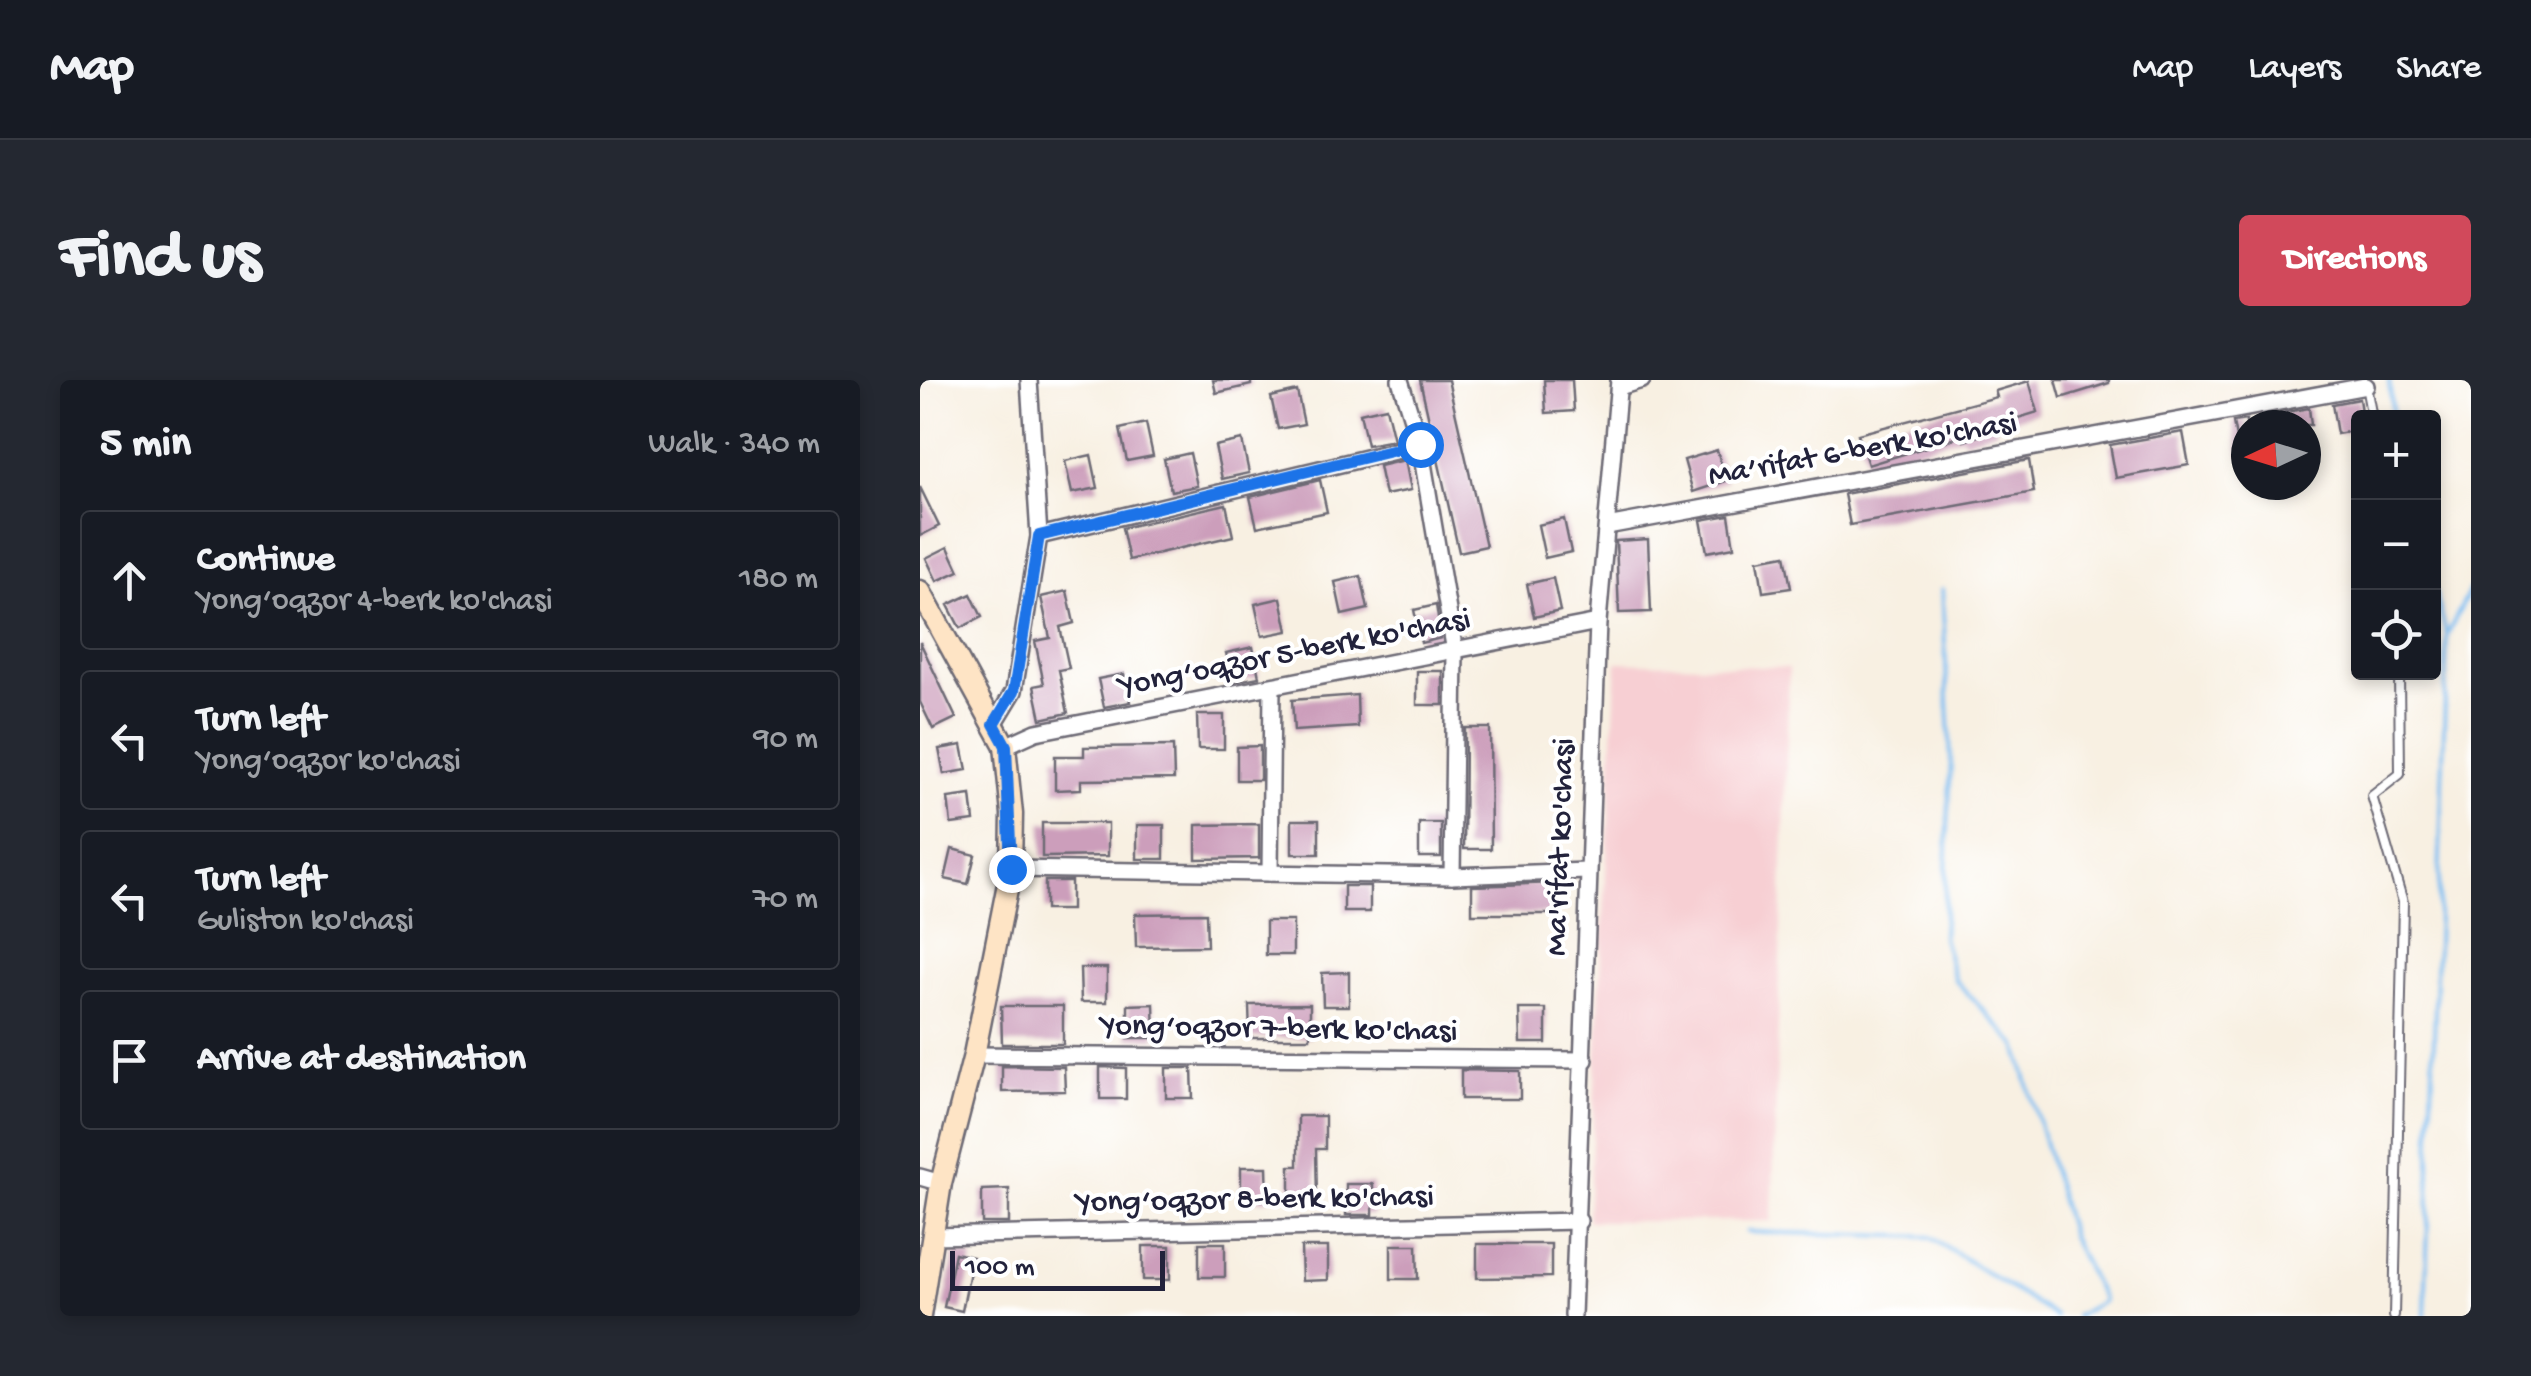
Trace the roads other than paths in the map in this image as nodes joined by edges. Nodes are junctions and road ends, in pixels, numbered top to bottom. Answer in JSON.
{"nodes":[{"id":1,"x":1029,"y":380,"type":"edge"},
{"id":2,"x":1400,"y":380,"type":"edge"},
{"id":3,"x":1642,"y":380,"type":"edge"},
{"id":4,"x":1619,"y":384,"type":"edge"},
{"id":5,"x":2366,"y":386,"type":"joint"},
{"id":6,"x":2370,"y":410,"type":"edge"},
{"id":7,"x":1420,"y":444,"type":"junction"},
{"id":8,"x":1607,"y":526,"type":"junction"},
{"id":9,"x":1039,"y":536,"type":"junction"},
{"id":10,"x":920,"y":591,"type":"edge"},
{"id":11,"x":1598,"y":622,"type":"junction"},
{"id":12,"x":1456,"y":652,"type":"junction"},
{"id":13,"x":2399,"y":680,"type":"edge"},
{"id":14,"x":1272,"y":687,"type":"junction"},
{"id":15,"x":994,"y":724,"type":"junction"},
{"id":16,"x":1006,"y":746,"type":"junction"},
{"id":17,"x":1011,"y":869,"type":"junction"},
{"id":18,"x":1586,"y":871,"type":"junction"},
{"id":19,"x":1270,"y":873,"type":"junction"},
{"id":20,"x":1452,"y":876,"type":"junction"},
{"id":21,"x":974,"y":1055,"type":"junction"},
{"id":22,"x":1584,"y":1060,"type":"junction"},
{"id":23,"x":920,"y":1177,"type":"edge"},
{"id":24,"x":941,"y":1183,"type":"junction"},
{"id":25,"x":1579,"y":1221,"type":"junction"},
{"id":26,"x":933,"y":1236,"type":"junction"},
{"id":27,"x":920,"y":1316,"type":"edge"},
{"id":28,"x":1573,"y":1316,"type":"edge"},
{"id":29,"x":2394,"y":1316,"type":"edge"}],
"edges":[{"from":1,"to":9,"type":"street"},
{"from":2,"to":7,"type":"street"},
{"from":3,"to":4,"type":"street"},
{"from":4,"to":8,"type":"street","name":"Ma'rifat ko'chasi"},
{"from":5,"to":6,"type":"lane"},
{"from":5,"to":8,"type":"street","name":"Ma’rifat 6-berk ko'chasi"},
{"from":7,"to":9,"type":"street"},
{"from":7,"to":12,"type":"street"},
{"from":8,"to":11,"type":"street","name":"Ma'rifat ko'chasi"},
{"from":9,"to":15,"type":"street"},
{"from":10,"to":15,"type":"main road"},
{"from":11,"to":12,"type":"street","name":"Yong‘oqzor 5-berk ko'chasi"},
{"from":11,"to":18,"type":"street","name":"Ma'rifat ko'chasi"},
{"from":12,"to":14,"type":"street","name":"Yong‘oqzor 5-berk ko'chasi"},
{"from":12,"to":20,"type":"street"},
{"from":13,"to":29,"type":"lane"},
{"from":14,"to":16,"type":"street","name":"Yong‘oqzor 5-berk ko'chasi"},
{"from":14,"to":19,"type":"street"},
{"from":15,"to":16,"type":"main road"},
{"from":16,"to":17,"type":"main road"},
{"from":17,"to":19,"type":"street"},
{"from":17,"to":21,"type":"main road"},
{"from":18,"to":20,"type":"street"},
{"from":18,"to":22,"type":"street","name":"Ma'rifat ko'chasi"},
{"from":19,"to":20,"type":"street"},
{"from":21,"to":22,"type":"street","name":"Yong‘oqzor 7-berk ko'chasi"},
{"from":21,"to":24,"type":"main road"},
{"from":22,"to":25,"type":"street","name":"Ma'rifat ko'chasi"},
{"from":23,"to":24,"type":"street"},
{"from":24,"to":26,"type":"main road"},
{"from":25,"to":26,"type":"street","name":"Yong‘oqzor 8-berk ko'chasi"},
{"from":25,"to":28,"type":"street","name":"Ma'rifat ko'chasi"},
{"from":26,"to":27,"type":"main road"}]}
